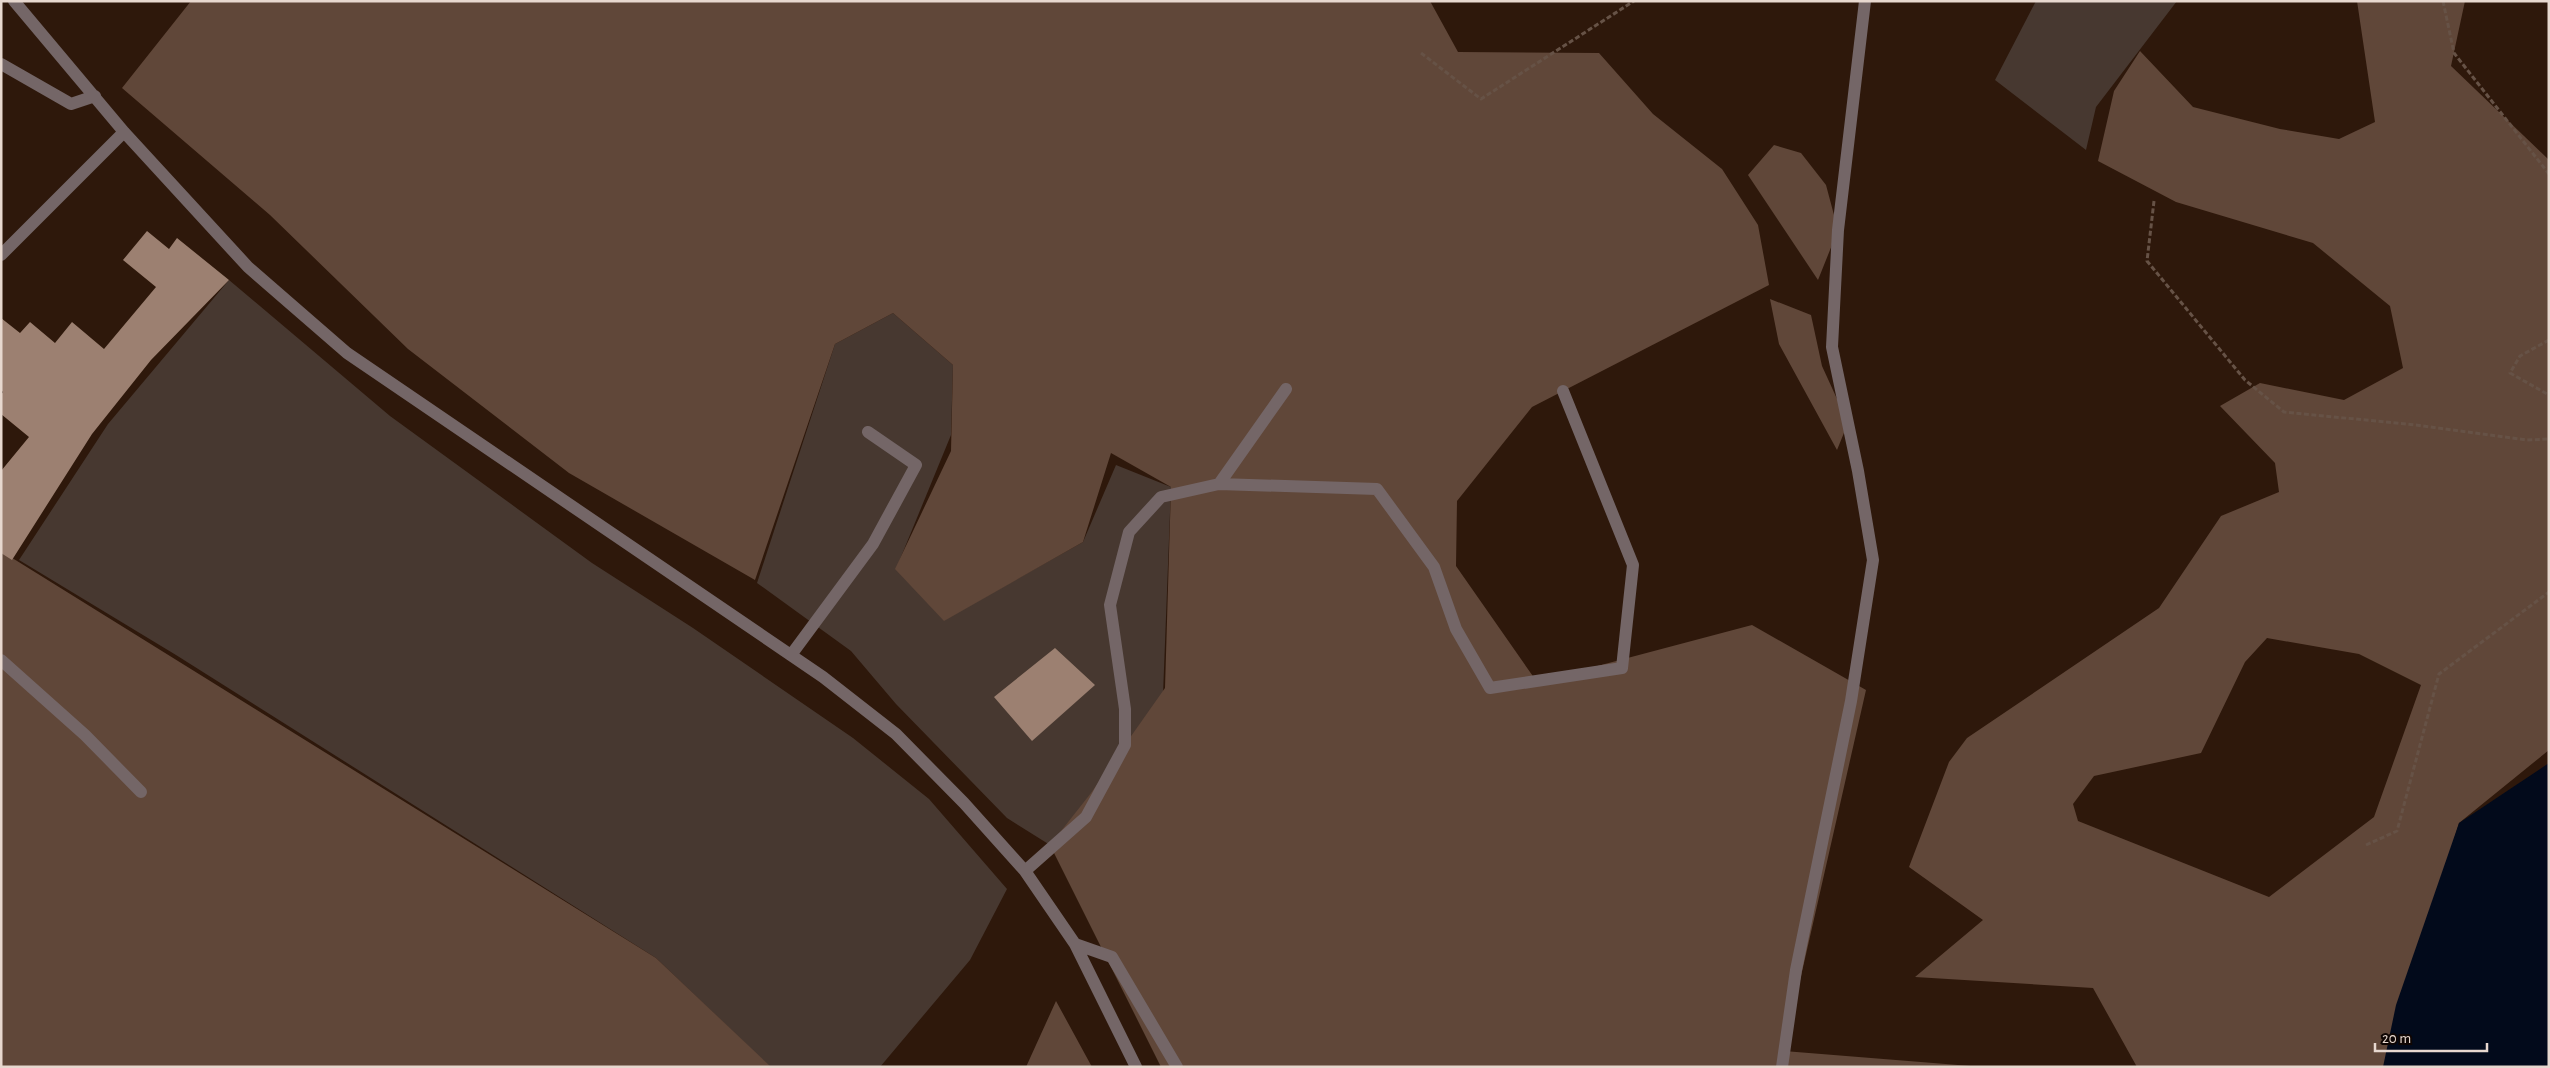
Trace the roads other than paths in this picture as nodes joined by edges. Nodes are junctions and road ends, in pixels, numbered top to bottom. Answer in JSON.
{"nodes":[{"id":1,"x":14,"y":1,"type":"edge"},
{"id":2,"x":1866,"y":1,"type":"edge"},
{"id":3,"x":1,"y":64,"type":"edge"},
{"id":4,"x":94,"y":96,"type":"junction"},
{"id":5,"x":124,"y":132,"type":"junction"},
{"id":6,"x":1,"y":254,"type":"edge"},
{"id":7,"x":1286,"y":389,"type":"dead end"},
{"id":8,"x":1563,"y":391,"type":"dead end"},
{"id":9,"x":868,"y":432,"type":"dead end"},
{"id":10,"x":1219,"y":484,"type":"junction"},
{"id":11,"x":791,"y":655,"type":"junction"},
{"id":12,"x":1,"y":660,"type":"edge"},
{"id":13,"x":141,"y":792,"type":"dead end"},
{"id":14,"x":1025,"y":871,"type":"junction"},
{"id":15,"x":1075,"y":944,"type":"junction"},
{"id":16,"x":1136,"y":1067,"type":"edge"},
{"id":17,"x":1177,"y":1067,"type":"edge"},
{"id":18,"x":1782,"y":1067,"type":"edge"}],
"edges":[{"from":1,"to":4,"type":"street"},
{"from":2,"to":18,"type":"street"},
{"from":3,"to":4,"type":"street"},
{"from":4,"to":5,"type":"street"},
{"from":5,"to":6,"type":"street"},
{"from":5,"to":11,"type":"street"},
{"from":7,"to":10,"type":"street"},
{"from":8,"to":10,"type":"street"},
{"from":9,"to":11,"type":"street"},
{"from":10,"to":14,"type":"street"},
{"from":11,"to":14,"type":"street"},
{"from":12,"to":13,"type":"street"},
{"from":14,"to":15,"type":"street"},
{"from":15,"to":16,"type":"street"},
{"from":15,"to":17,"type":"street"}]}
